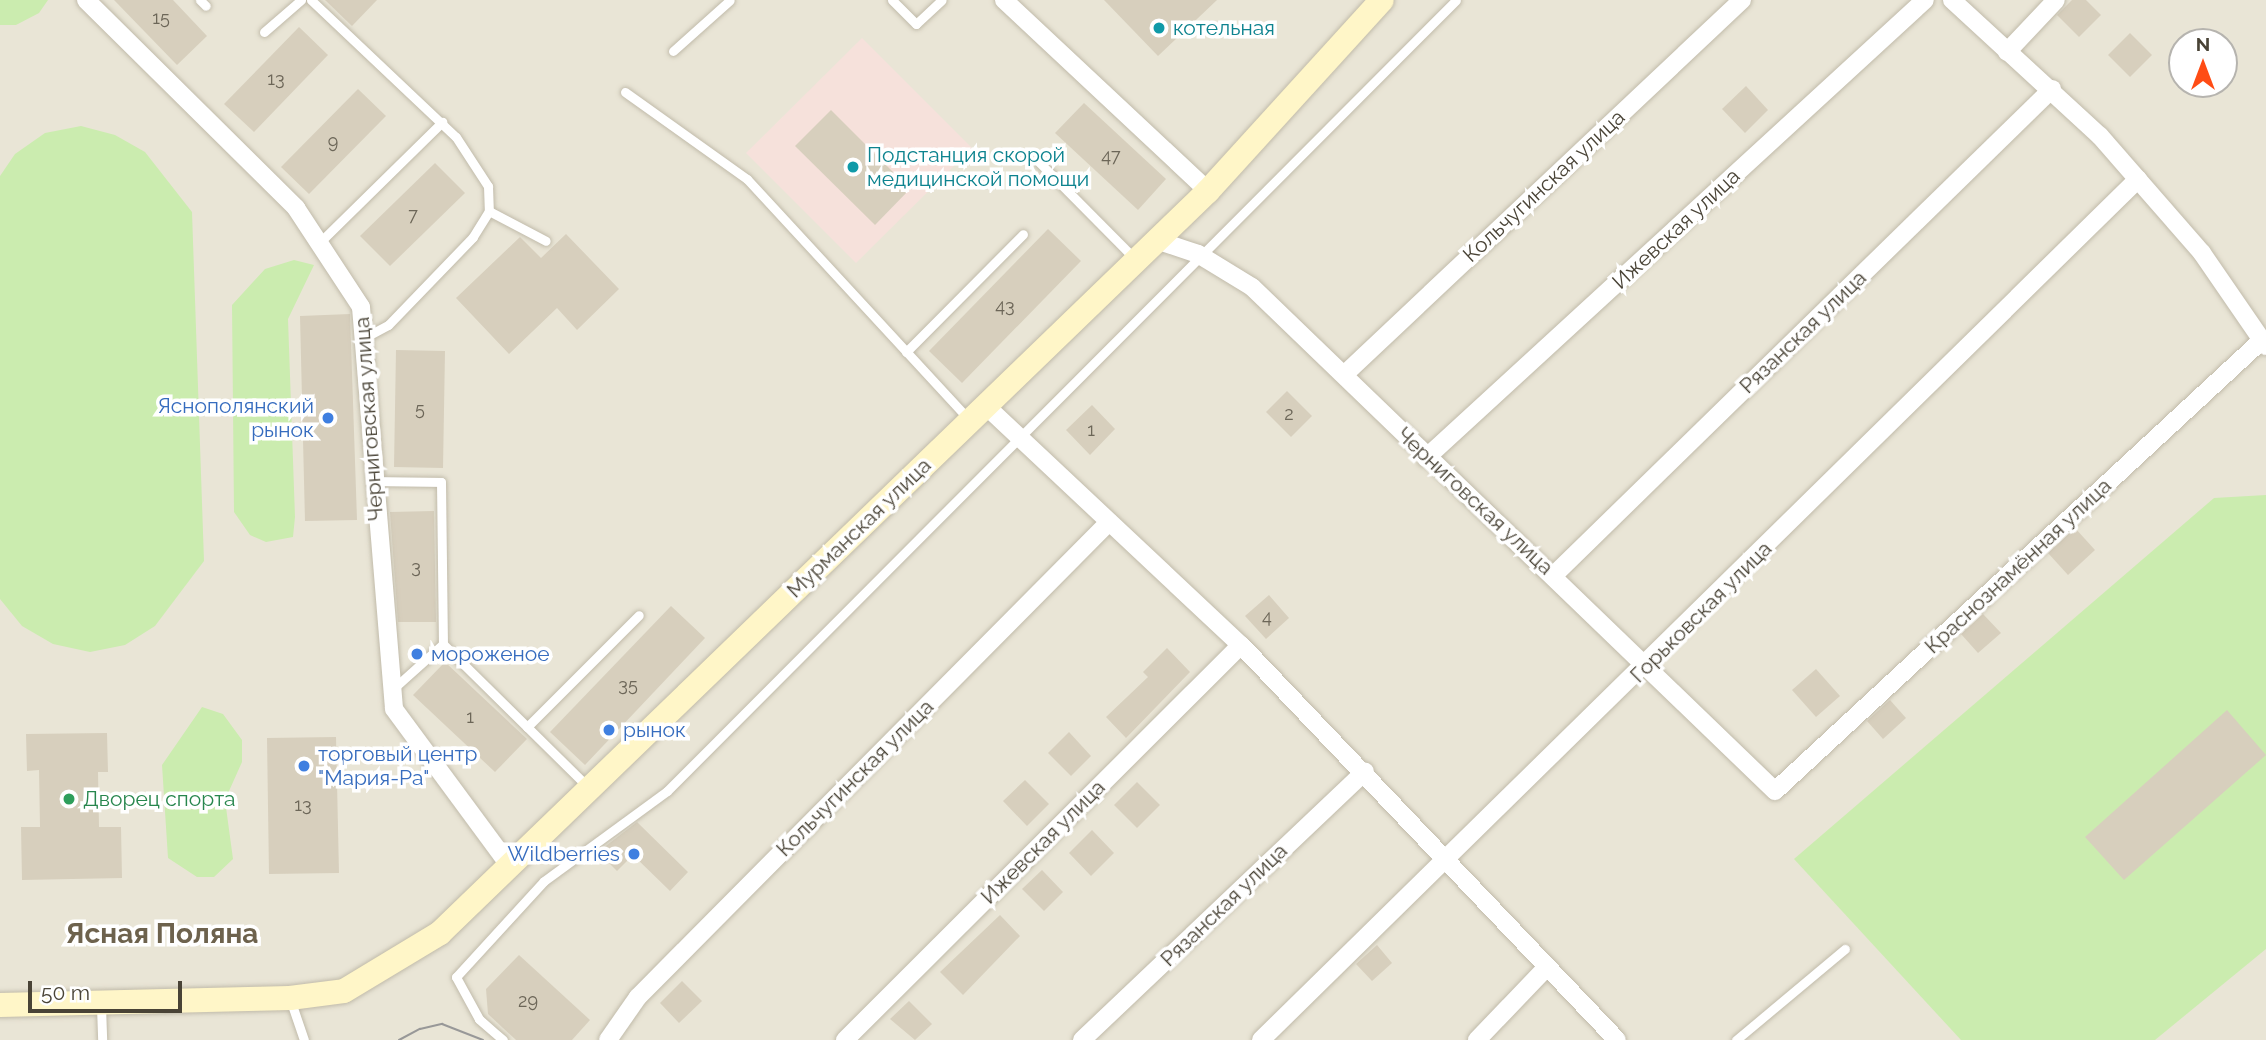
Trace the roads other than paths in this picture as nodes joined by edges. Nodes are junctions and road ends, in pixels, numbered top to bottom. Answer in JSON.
{"nodes":[{"id":1,"x":86,"y":0,"type":"edge"},
{"id":2,"x":301,"y":0,"type":"edge"},
{"id":3,"x":311,"y":0,"type":"edge"},
{"id":4,"x":730,"y":0,"type":"edge"},
{"id":5,"x":892,"y":0,"type":"edge"},
{"id":6,"x":942,"y":0,"type":"edge"},
{"id":7,"x":1004,"y":0,"type":"edge"},
{"id":8,"x":1382,"y":0,"type":"edge"},
{"id":9,"x":1455,"y":0,"type":"edge"},
{"id":10,"x":1742,"y":0,"type":"edge"},
{"id":11,"x":1925,"y":0,"type":"edge"},
{"id":12,"x":1952,"y":0,"type":"edge"},
{"id":13,"x":2056,"y":0,"type":"edge"},
{"id":14,"x":264,"y":32,"type":"dead end"},
{"id":15,"x":673,"y":51,"type":"dead end"},
{"id":16,"x":2007,"y":52,"type":"junction"},
{"id":17,"x":2052,"y":89,"type":"junction"},
{"id":18,"x":625,"y":92,"type":"dead end"},
{"id":19,"x":442,"y":122,"type":"junction"},
{"id":20,"x":1037,"y":160,"type":"dead end"},
{"id":21,"x":2138,"y":179,"type":"junction"},
{"id":22,"x":1208,"y":191,"type":"junction"},
{"id":23,"x":489,"y":211,"type":"junction"},
{"id":24,"x":1023,"y":234,"type":"dead end"},
{"id":25,"x":1156,"y":240,"type":"junction"},
{"id":26,"x":547,"y":241,"type":"dead end"},
{"id":27,"x":319,"y":243,"type":"junction"},
{"id":28,"x":1198,"y":254,"type":"junction"},
{"id":29,"x":1134,"y":258,"type":"junction"},
{"id":30,"x":364,"y":338,"type":"junction"},
{"id":31,"x":2264,"y":343,"type":"edge"},
{"id":32,"x":906,"y":352,"type":"junction"},
{"id":33,"x":1346,"y":373,"type":"junction"},
{"id":34,"x":978,"y":413,"type":"junction"},
{"id":35,"x":1020,"y":438,"type":"junction"},
{"id":36,"x":1426,"y":458,"type":"junction"},
{"id":37,"x":374,"y":481,"type":"junction"},
{"id":38,"x":1108,"y":522,"type":"junction"},
{"id":39,"x":1554,"y":575,"type":"junction"},
{"id":40,"x":639,"y":615,"type":"dead end"},
{"id":41,"x":443,"y":644,"type":"junction"},
{"id":42,"x":1241,"y":645,"type":"junction"},
{"id":43,"x":1643,"y":669,"type":"junction"},
{"id":44,"x":392,"y":689,"type":"junction"},
{"id":45,"x":527,"y":727,"type":"junction"},
{"id":46,"x":1365,"y":771,"type":"junction"},
{"id":47,"x":589,"y":788,"type":"junction"},
{"id":48,"x":1774,"y":791,"type":"joint"},
{"id":49,"x":1445,"y":861,"type":"junction"},
{"id":50,"x":509,"y":865,"type":"junction"},
{"id":51,"x":1845,"y":949,"type":"dead end"},
{"id":52,"x":1547,"y":967,"type":"junction"},
{"id":53,"x":290,"y":998,"type":"junction"},
{"id":54,"x":101,"y":1004,"type":"junction"},
{"id":55,"x":0,"y":1005,"type":"edge"},
{"id":56,"x":102,"y":1040,"type":"edge"},
{"id":57,"x":304,"y":1040,"type":"edge"},
{"id":58,"x":503,"y":1040,"type":"edge"},
{"id":59,"x":608,"y":1040,"type":"edge"},
{"id":60,"x":845,"y":1040,"type":"edge"},
{"id":61,"x":1082,"y":1040,"type":"edge"},
{"id":62,"x":1261,"y":1040,"type":"edge"},
{"id":63,"x":1477,"y":1040,"type":"edge"},
{"id":64,"x":1616,"y":1040,"type":"edge"},
{"id":65,"x":1736,"y":1040,"type":"edge"}],
"edges":[{"from":1,"to":27,"type":"street","name":"Черниговская улица"},
{"from":2,"to":14,"type":"lane"},
{"from":3,"to":19,"type":"lane"},
{"from":4,"to":15,"type":"lane"},
{"from":5,"to":6,"type":"lane"},
{"from":7,"to":22,"type":"street"},
{"from":8,"to":22,"type":"main road","name":"Мурманская улица"},
{"from":9,"to":28,"type":"lane"},
{"from":10,"to":33,"type":"street","name":"Кольчугинская улица"},
{"from":11,"to":36,"type":"street","name":"Ижевская улица"},
{"from":12,"to":16,"type":"street"},
{"from":13,"to":16,"type":"street"},
{"from":16,"to":17,"type":"street"},
{"from":17,"to":21,"type":"street"},
{"from":17,"to":39,"type":"street","name":"Рязанская улица"},
{"from":18,"to":32,"type":"lane"},
{"from":19,"to":23,"type":"lane"},
{"from":19,"to":27,"type":"lane"},
{"from":20,"to":29,"type":"lane"},
{"from":21,"to":31,"type":"street"},
{"from":21,"to":43,"type":"street","name":"Горьковская улица"},
{"from":22,"to":25,"type":"main road","name":"Мурманская улица"},
{"from":23,"to":26,"type":"lane"},
{"from":23,"to":30,"type":"lane"},
{"from":24,"to":32,"type":"lane"},
{"from":25,"to":28,"type":"street","name":"Черниговская улица"},
{"from":25,"to":29,"type":"main road","name":"Мурманская улица"},
{"from":27,"to":30,"type":"street","name":"Черниговская улица"},
{"from":28,"to":33,"type":"street","name":"Черниговская улица"},
{"from":28,"to":35,"type":"lane"},
{"from":29,"to":34,"type":"main road","name":"Мурманская улица"},
{"from":30,"to":37,"type":"street","name":"Черниговская улица"},
{"from":31,"to":48,"type":"street","name":"Краснознамённая улица"},
{"from":32,"to":34,"type":"lane"},
{"from":33,"to":36,"type":"street","name":"Черниговская улица"},
{"from":34,"to":35,"type":"street"},
{"from":34,"to":47,"type":"main road","name":"Мурманская улица"},
{"from":35,"to":38,"type":"street"},
{"from":35,"to":58,"type":"lane"},
{"from":36,"to":39,"type":"street","name":"Черниговская улица"},
{"from":37,"to":41,"type":"lane"},
{"from":37,"to":44,"type":"street","name":"Черниговская улица"},
{"from":38,"to":42,"type":"street"},
{"from":38,"to":59,"type":"street","name":"Кольчугинская улица"},
{"from":39,"to":43,"type":"street","name":"Черниговская улица"},
{"from":40,"to":45,"type":"lane"},
{"from":41,"to":44,"type":"lane"},
{"from":41,"to":45,"type":"lane"},
{"from":42,"to":46,"type":"street"},
{"from":42,"to":60,"type":"street","name":"Ижевская улица"},
{"from":43,"to":48,"type":"street","name":"Черниговская улица"},
{"from":43,"to":49,"type":"street","name":"Горьковская улица"},
{"from":44,"to":50,"type":"street","name":"Черниговская улица"},
{"from":45,"to":47,"type":"lane"},
{"from":46,"to":49,"type":"street"},
{"from":46,"to":61,"type":"street","name":"Рязанская улица"},
{"from":47,"to":50,"type":"main road","name":"Мурманская улица"},
{"from":49,"to":52,"type":"street"},
{"from":49,"to":62,"type":"street","name":"Горьковская улица"},
{"from":50,"to":53,"type":"main road","name":"Мурманская улица"},
{"from":51,"to":65,"type":"lane"},
{"from":52,"to":63,"type":"street"},
{"from":52,"to":64,"type":"street"},
{"from":53,"to":54,"type":"main road","name":"Мурманская улица"},
{"from":53,"to":57,"type":"lane"},
{"from":54,"to":55,"type":"main road","name":"Мурманская улица"},
{"from":54,"to":56,"type":"lane"}]}
